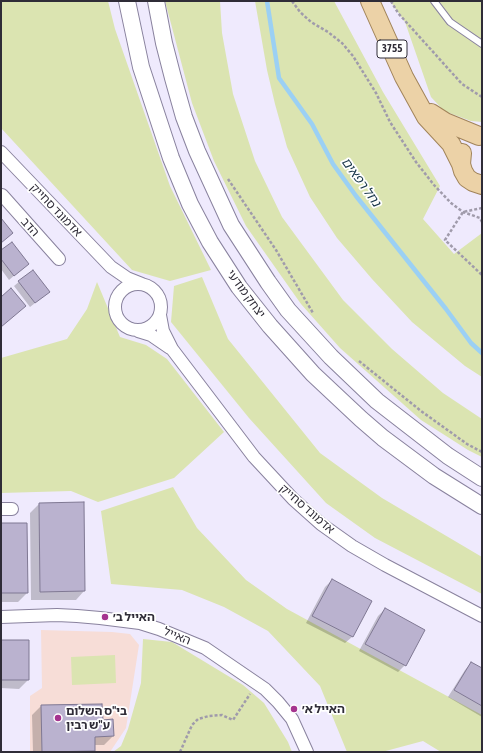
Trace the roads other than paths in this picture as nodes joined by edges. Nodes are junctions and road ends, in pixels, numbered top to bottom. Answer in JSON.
{"nodes":[{"id":1,"x":127,"y":1,"type":"edge"},
{"id":2,"x":156,"y":1,"type":"edge"},
{"id":3,"x":370,"y":1,"type":"edge"},
{"id":4,"x":434,"y":1,"type":"edge"},
{"id":5,"x":482,"y":44,"type":"edge"},
{"id":6,"x":415,"y":95,"type":"junction"},
{"id":7,"x":480,"y":136,"type":"edge"},
{"id":8,"x":1,"y":152,"type":"edge"},
{"id":9,"x":461,"y":164,"type":"junction"},
{"id":10,"x":479,"y":186,"type":"edge"},
{"id":11,"x":1,"y":196,"type":"edge"},
{"id":12,"x":59,"y":259,"type":"dead end"},
{"id":13,"x":111,"y":267,"type":"junction"},
{"id":14,"x":142,"y":284,"type":"junction"},
{"id":15,"x":116,"y":300,"type":"junction"},
{"id":16,"x":160,"y":315,"type":"junction"},
{"id":17,"x":138,"y":331,"type":"junction"},
{"id":18,"x":175,"y":352,"type":"junction"},
{"id":19,"x":482,"y":478,"type":"edge"},
{"id":20,"x":482,"y":506,"type":"edge"},
{"id":21,"x":482,"y":616,"type":"edge"},
{"id":22,"x":1,"y":617,"type":"edge"},
{"id":23,"x":307,"y":752,"type":"edge"}],
"edges":[{"from":1,"to":20,"type":"street","name":"יצחק מודעי"},
{"from":2,"to":19,"type":"street","name":"יצחק מודעי"},
{"from":3,"to":6,"type":"main road","number":"3755"},
{"from":4,"to":5,"type":"lane"},
{"from":6,"to":7,"type":"main road","number":"3755"},
{"from":6,"to":9,"type":"main road","number":"3755"},
{"from":7,"to":9,"type":"main road","number":"3755"},
{"from":8,"to":13,"type":"street","name":"אדמונד סחייק"},
{"from":9,"to":10,"type":"main road","number":"3755"},
{"from":11,"to":12,"type":"street","name":"הדב"},
{"from":13,"to":14,"type":"street","name":"אדמונד סחייק"},
{"from":13,"to":15,"type":"street","name":"אדמונד סחייק"},
{"from":14,"to":15,"type":"street"},
{"from":14,"to":16,"type":"street"},
{"from":15,"to":17,"type":"street"},
{"from":16,"to":17,"type":"street"},
{"from":16,"to":18,"type":"street","name":"אדמונד סחייק"},
{"from":17,"to":18,"type":"street","name":"אדמונד סחייק"},
{"from":18,"to":21,"type":"street","name":"אדמונד סחייק"},
{"from":22,"to":23,"type":"street","name":"האייל"}]}
